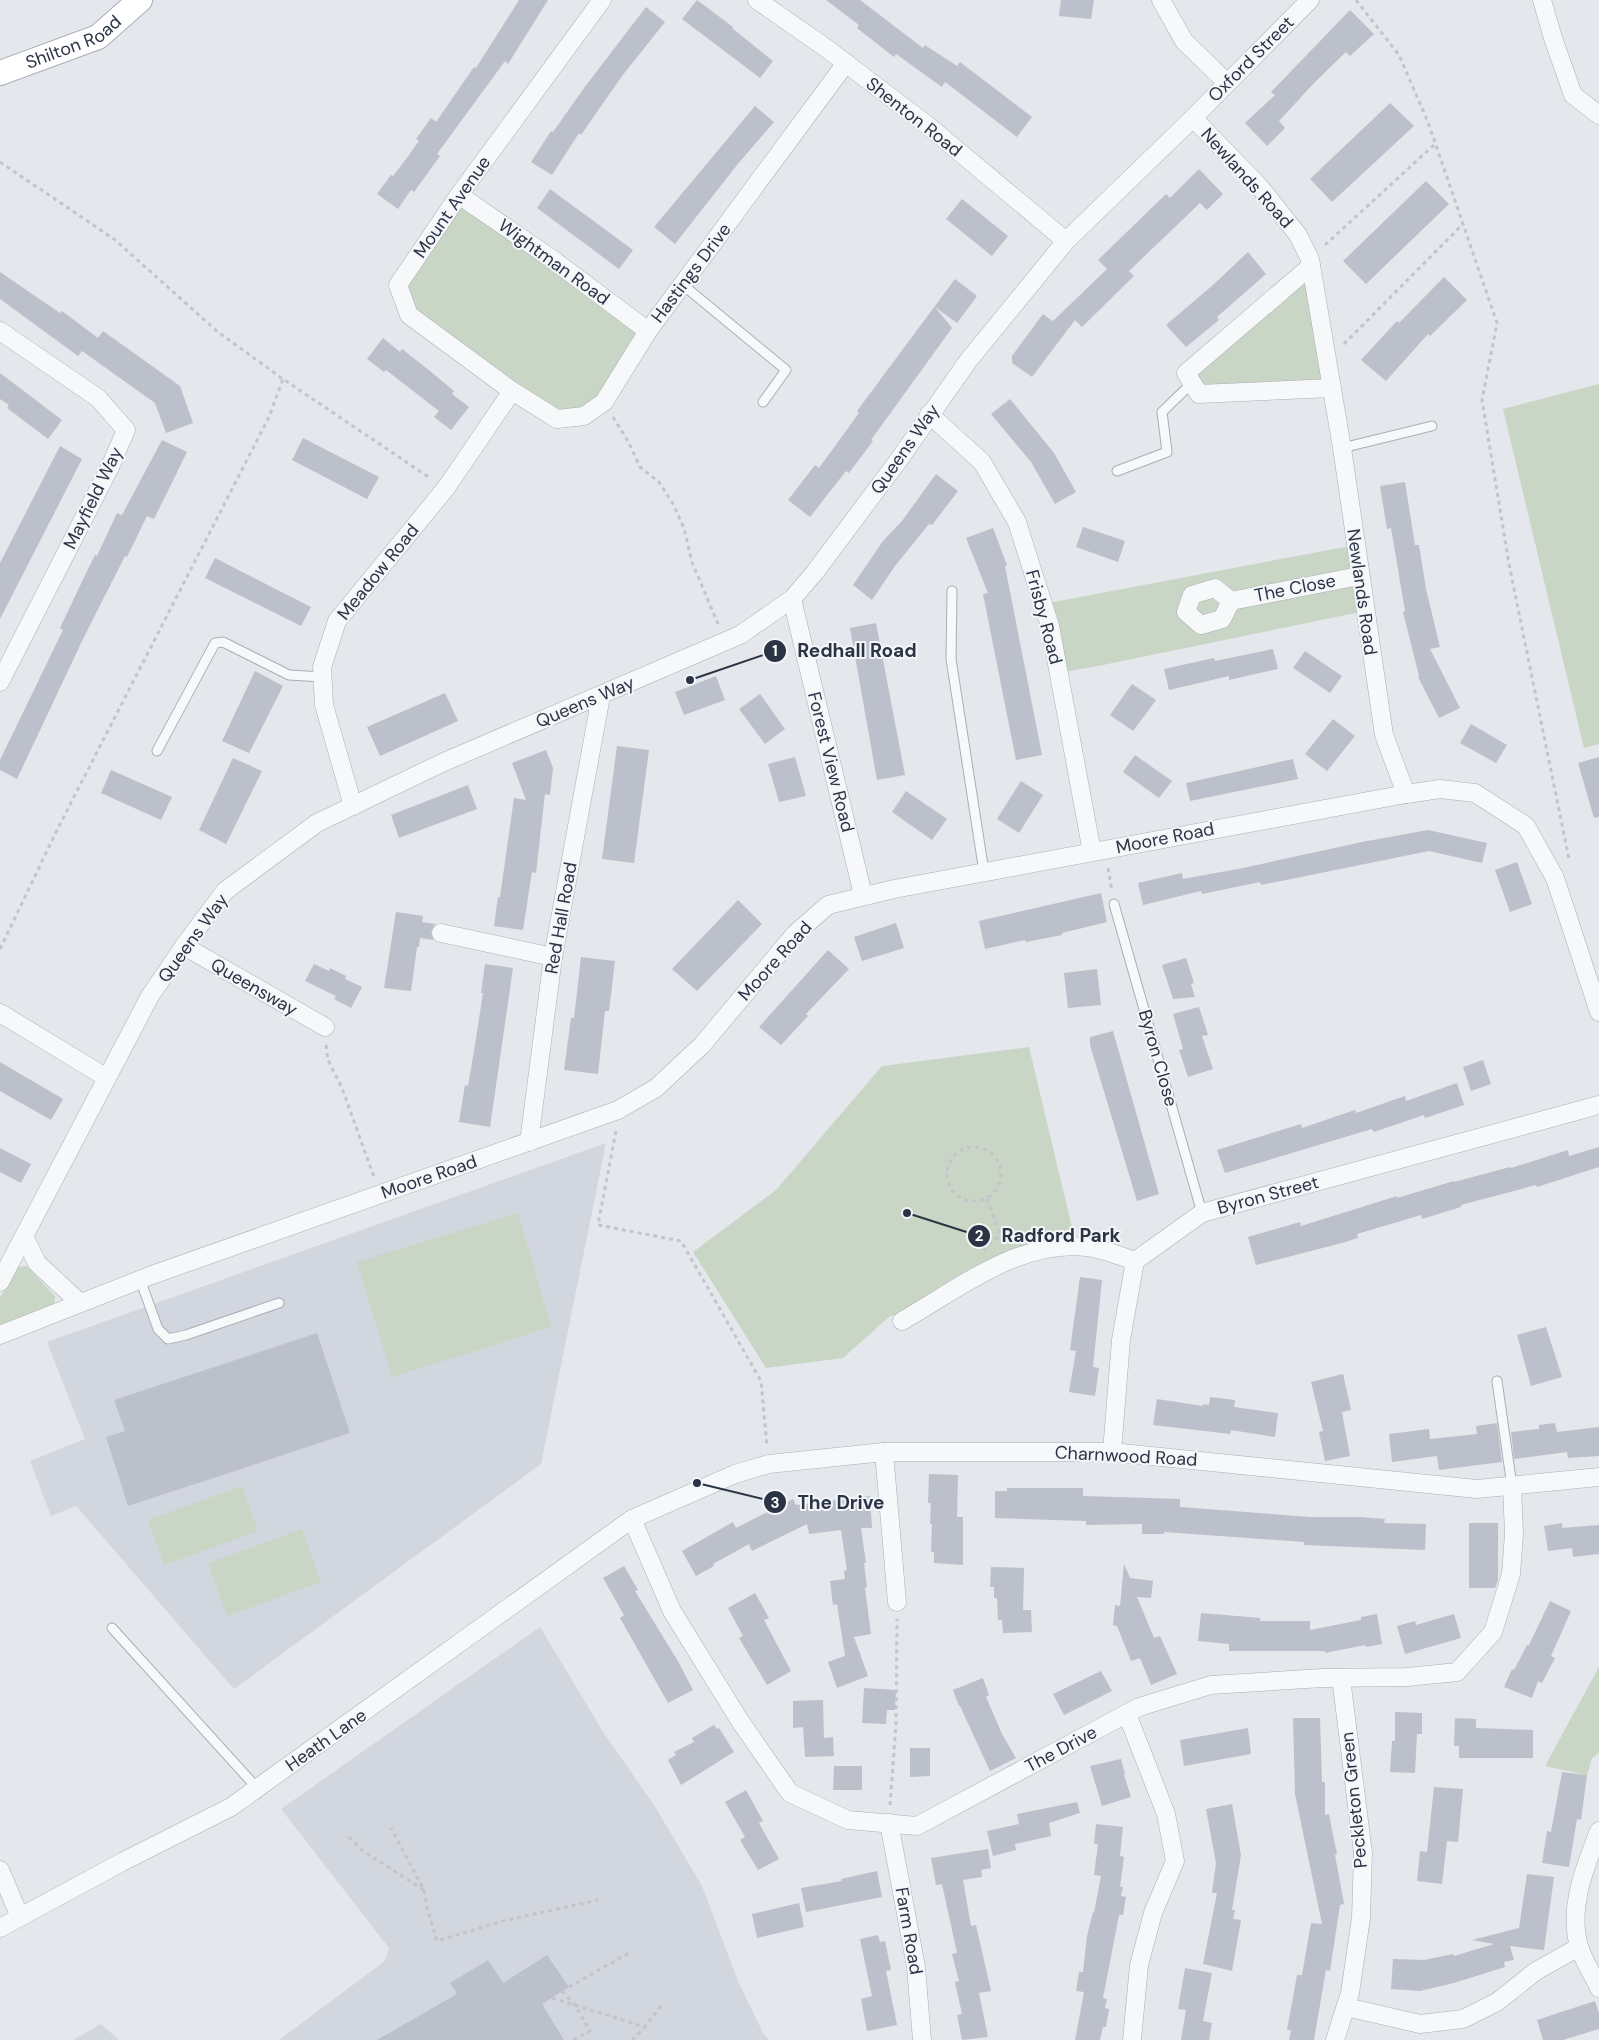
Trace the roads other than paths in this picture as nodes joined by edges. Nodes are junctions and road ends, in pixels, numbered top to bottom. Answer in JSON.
{"nodes":[{"id":1,"x":140,"y":0,"type":"edge"},
{"id":2,"x":602,"y":0,"type":"edge"},
{"id":3,"x":757,"y":0,"type":"edge"},
{"id":4,"x":1161,"y":0,"type":"edge"},
{"id":5,"x":1310,"y":0,"type":"edge"},
{"id":6,"x":1542,"y":0,"type":"edge"},
{"id":7,"x":846,"y":63,"type":"junction"},
{"id":8,"x":0,"y":73,"type":"edge"},
{"id":9,"x":1227,"y":83,"type":"junction"},
{"id":10,"x":1599,"y":115,"type":"edge"},
{"id":11,"x":1193,"y":118,"type":"junction"},
{"id":12,"x":459,"y":195,"type":"junction"},
{"id":13,"x":1066,"y":241,"type":"junction"},
{"id":14,"x":1310,"y":262,"type":"junction"},
{"id":15,"x":683,"y":284,"type":"junction"},
{"id":16,"x":0,"y":331,"type":"edge"},
{"id":17,"x":648,"y":331,"type":"junction"},
{"id":18,"x":1192,"y":383,"type":"junction"},
{"id":19,"x":1332,"y":388,"type":"junction"},
{"id":20,"x":512,"y":391,"type":"junction"},
{"id":21,"x":763,"y":402,"type":"dead end"},
{"id":22,"x":929,"y":414,"type":"junction"},
{"id":23,"x":1432,"y":426,"type":"dead end"},
{"id":24,"x":1342,"y":448,"type":"junction"},
{"id":25,"x":1117,"y":471,"type":"dead end"},
{"id":26,"x":1359,"y":576,"type":"junction"},
{"id":27,"x":952,"y":591,"type":"dead end"},
{"id":28,"x":792,"y":599,"type":"junction"},
{"id":29,"x":1231,"y":601,"type":"dead end"},
{"id":30,"x":323,"y":677,"type":"junction"},
{"id":31,"x":0,"y":682,"type":"edge"},
{"id":32,"x":601,"y":696,"type":"junction"},
{"id":33,"x":157,"y":751,"type":"dead end"},
{"id":34,"x":1406,"y":794,"type":"junction"},
{"id":35,"x":353,"y":806,"type":"junction"},
{"id":36,"x":1098,"y":851,"type":"junction"},
{"id":37,"x":984,"y":872,"type":"junction"},
{"id":38,"x":863,"y":895,"type":"junction"},
{"id":39,"x":1114,"y":904,"type":"road end"},
{"id":40,"x":441,"y":933,"type":"dead end"},
{"id":41,"x":184,"y":946,"type":"junction"},
{"id":42,"x":554,"y":957,"type":"junction"},
{"id":43,"x":1599,"y":1012,"type":"edge"},
{"id":44,"x":0,"y":1013,"type":"edge"},
{"id":45,"x":325,"y":1027,"type":"road end"},
{"id":46,"x":107,"y":1078,"type":"junction"},
{"id":47,"x":1599,"y":1105,"type":"edge"},
{"id":48,"x":530,"y":1142,"type":"junction"},
{"id":49,"x":1202,"y":1213,"type":"junction"},
{"id":50,"x":24,"y":1236,"type":"junction"},
{"id":51,"x":1136,"y":1261,"type":"junction"},
{"id":52,"x":140,"y":1279,"type":"junction"},
{"id":53,"x":0,"y":1282,"type":"edge"},
{"id":54,"x":80,"y":1303,"type":"junction"},
{"id":55,"x":279,"y":1303,"type":"dead end"},
{"id":56,"x":902,"y":1321,"type":"dead end"},
{"id":57,"x":0,"y":1335,"type":"edge"},
{"id":58,"x":1497,"y":1381,"type":"dead end"},
{"id":59,"x":884,"y":1452,"type":"junction"},
{"id":60,"x":1112,"y":1452,"type":"junction"},
{"id":61,"x":1599,"y":1476,"type":"edge"},
{"id":62,"x":1512,"y":1486,"type":"junction"},
{"id":63,"x":632,"y":1519,"type":"junction"},
{"id":64,"x":898,"y":1602,"type":"road end"},
{"id":65,"x":112,"y":1628,"type":"dead end"},
{"id":66,"x":1341,"y":1678,"type":"junction"},
{"id":67,"x":1128,"y":1714,"type":"junction"},
{"id":68,"x":257,"y":1788,"type":"junction"},
{"id":69,"x":889,"y":1823,"type":"junction"},
{"id":70,"x":1599,"y":1831,"type":"edge"},
{"id":71,"x":0,"y":1870,"type":"edge"},
{"id":72,"x":20,"y":1917,"type":"junction"},
{"id":73,"x":0,"y":1928,"type":"edge"},
{"id":74,"x":1579,"y":1947,"type":"junction"},
{"id":75,"x":1599,"y":1988,"type":"edge"},
{"id":76,"x":1346,"y":2006,"type":"junction"},
{"id":77,"x":922,"y":2040,"type":"edge"},
{"id":78,"x":1132,"y":2040,"type":"edge"},
{"id":79,"x":1335,"y":2040,"type":"edge"}],
"edges":[{"from":1,"to":8,"type":"street","name":"Shilton Road"},
{"from":2,"to":12,"type":"street","name":"Mount Avenue"},
{"from":3,"to":7,"type":"street","name":"Shenton Road"},
{"from":4,"to":9,"type":"street"},
{"from":5,"to":9,"type":"street","name":"Oxford Street"},
{"from":6,"to":10,"type":"street"},
{"from":7,"to":13,"type":"street","name":"Shenton Road"},
{"from":7,"to":15,"type":"street","name":"Hastings Drive"},
{"from":9,"to":11,"type":"street","name":"Oxford Street"},
{"from":11,"to":13,"type":"street","name":"Queens Way"},
{"from":11,"to":14,"type":"street","name":"Newlands Road"},
{"from":12,"to":17,"type":"street","name":"Wightman Road"},
{"from":12,"to":20,"type":"street","name":"Mount Avenue"},
{"from":13,"to":22,"type":"street","name":"Queens Way"},
{"from":14,"to":18,"type":"street"},
{"from":14,"to":19,"type":"street","name":"Newlands Road"},
{"from":15,"to":17,"type":"street","name":"Hastings Drive"},
{"from":15,"to":21,"type":"lane"},
{"from":16,"to":31,"type":"street","name":"Mayfield Way"},
{"from":17,"to":20,"type":"street","name":"Hastings Drive"},
{"from":18,"to":19,"type":"street"},
{"from":18,"to":25,"type":"lane"},
{"from":19,"to":24,"type":"street","name":"Newlands Road"},
{"from":20,"to":30,"type":"street","name":"Meadow Road"},
{"from":22,"to":28,"type":"street","name":"Queens Way"},
{"from":22,"to":36,"type":"street","name":"Frisby Road"},
{"from":23,"to":24,"type":"lane"},
{"from":24,"to":26,"type":"street","name":"Newlands Road"},
{"from":26,"to":29,"type":"street","name":"The Close"},
{"from":26,"to":34,"type":"street","name":"Newlands Road"},
{"from":27,"to":37,"type":"lane"},
{"from":28,"to":32,"type":"street","name":"Queens Way"},
{"from":28,"to":38,"type":"street","name":"Forest View Road"},
{"from":30,"to":33,"type":"lane"},
{"from":30,"to":35,"type":"street","name":"Meadow Road"},
{"from":32,"to":35,"type":"street","name":"Queens Way"},
{"from":32,"to":42,"type":"street","name":"Red Hall Road"},
{"from":34,"to":36,"type":"street","name":"Moore Road"},
{"from":34,"to":43,"type":"street","name":"Moore Road"},
{"from":35,"to":41,"type":"street","name":"Queens Way"},
{"from":36,"to":37,"type":"street","name":"Moore Road"},
{"from":37,"to":38,"type":"street","name":"Moore Road"},
{"from":38,"to":48,"type":"street","name":"Moore Road"},
{"from":39,"to":49,"type":"lane","name":"Byron Close"},
{"from":40,"to":42,"type":"street"},
{"from":41,"to":45,"type":"street","name":"Queensway"},
{"from":41,"to":46,"type":"street","name":"Queens Way"},
{"from":42,"to":48,"type":"street","name":"Red Hall Road"},
{"from":44,"to":46,"type":"street"},
{"from":46,"to":50,"type":"street","name":"Queens Way"},
{"from":47,"to":49,"type":"street","name":"Byron Street"},
{"from":48,"to":52,"type":"street","name":"Moore Road"},
{"from":49,"to":51,"type":"street","name":"Byron Street"},
{"from":50,"to":53,"type":"street","name":"Queens Way"},
{"from":50,"to":54,"type":"street"},
{"from":51,"to":56,"type":"street"},
{"from":51,"to":60,"type":"street"},
{"from":52,"to":54,"type":"street","name":"Moore Road"},
{"from":52,"to":55,"type":"lane"},
{"from":54,"to":57,"type":"street","name":"Moore Road"},
{"from":58,"to":62,"type":"lane"},
{"from":59,"to":60,"type":"street","name":"Charnwood Road"},
{"from":59,"to":63,"type":"street","name":"Charnwood Road"},
{"from":59,"to":64,"type":"street"},
{"from":60,"to":62,"type":"street","name":"Charnwood Road"},
{"from":61,"to":62,"type":"street","name":"Charnwood Road"},
{"from":62,"to":66,"type":"street","name":"The Drive"},
{"from":63,"to":68,"type":"street","name":"Heath Lane"},
{"from":63,"to":69,"type":"street","name":"The Drive"},
{"from":65,"to":68,"type":"lane"},
{"from":66,"to":67,"type":"street","name":"The Drive"},
{"from":66,"to":76,"type":"street","name":"Peckleton Green"},
{"from":67,"to":69,"type":"street","name":"The Drive"},
{"from":67,"to":78,"type":"street"},
{"from":68,"to":72,"type":"street","name":"Heath Lane"},
{"from":69,"to":77,"type":"street","name":"Farm Road"},
{"from":70,"to":74,"type":"street"},
{"from":71,"to":72,"type":"street"},
{"from":72,"to":73,"type":"street","name":"Heath Lane"},
{"from":74,"to":75,"type":"street"},
{"from":74,"to":76,"type":"street"},
{"from":76,"to":79,"type":"street","name":"Peckleton Green"}]}
